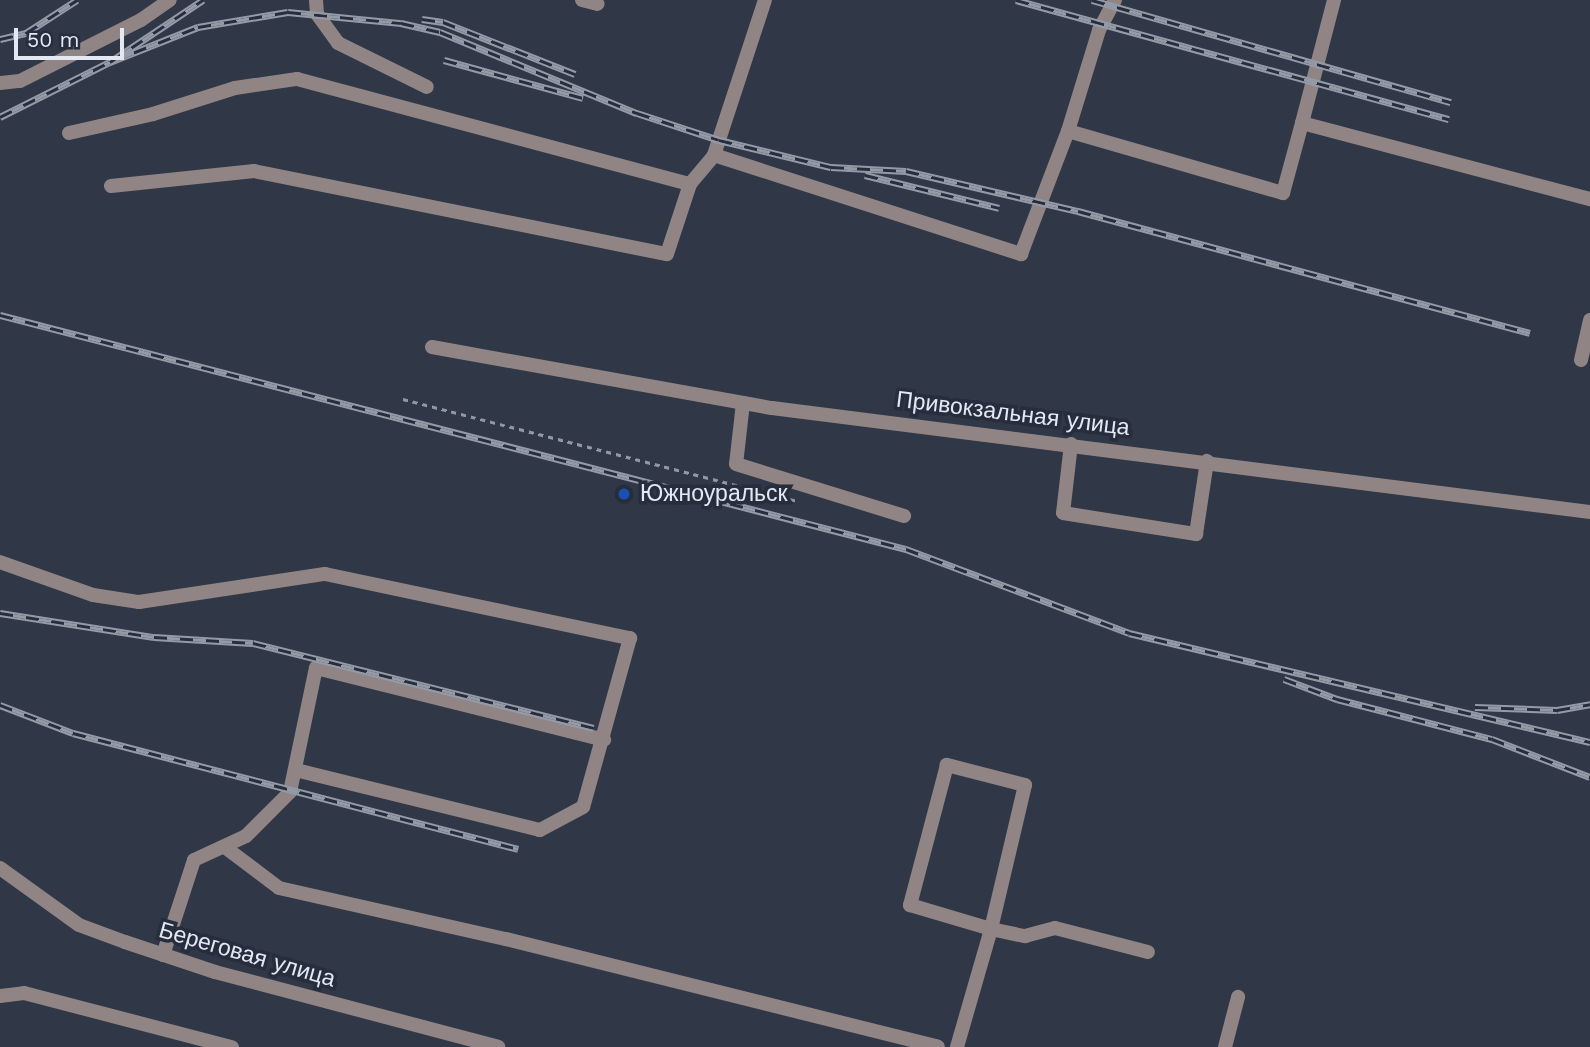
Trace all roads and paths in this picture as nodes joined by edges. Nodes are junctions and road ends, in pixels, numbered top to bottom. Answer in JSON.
{"nodes":[{"id":1,"x":170,"y":0,"type":"edge"},
{"id":2,"x":316,"y":0,"type":"edge"},
{"id":3,"x":582,"y":0,"type":"edge"},
{"id":4,"x":765,"y":0,"type":"edge"},
{"id":5,"x":1115,"y":0,"type":"edge"},
{"id":6,"x":1334,"y":0,"type":"edge"},
{"id":7,"x":598,"y":4,"type":"dead end"},
{"id":8,"x":0,"y":83,"type":"edge"},
{"id":9,"x":427,"y":87,"type":"dead end"},
{"id":10,"x":1302,"y":123,"type":"junction"},
{"id":11,"x":1068,"y":131,"type":"junction"},
{"id":12,"x":69,"y":133,"type":"dead end"},
{"id":13,"x":714,"y":155,"type":"junction"},
{"id":14,"x":690,"y":184,"type":"junction"},
{"id":15,"x":111,"y":186,"type":"dead end"},
{"id":16,"x":1590,"y":199,"type":"edge"},
{"id":17,"x":1590,"y":320,"type":"edge"},
{"id":18,"x":432,"y":347,"type":"dead end"},
{"id":19,"x":1581,"y":360,"type":"dead end"},
{"id":20,"x":404,"y":399,"type":"dead end"},
{"id":21,"x":743,"y":403,"type":"junction"},
{"id":22,"x":1071,"y":444,"type":"junction"},
{"id":23,"x":1207,"y":461,"type":"junction"},
{"id":24,"x":796,"y":501,"type":"dead end"},
{"id":25,"x":1590,"y":512,"type":"edge"},
{"id":26,"x":904,"y":516,"type":"dead end"},
{"id":27,"x":0,"y":562,"type":"edge"},
{"id":28,"x":604,"y":740,"type":"junction"},
{"id":29,"x":296,"y":770,"type":"junction"},
{"id":30,"x":226,"y":848,"type":"junction"},
{"id":31,"x":0,"y":868,"type":"edge"},
{"id":32,"x":991,"y":929,"type":"junction"},
{"id":33,"x":1148,"y":952,"type":"dead end"},
{"id":34,"x":163,"y":955,"type":"junction"},
{"id":35,"x":0,"y":996,"type":"edge"},
{"id":36,"x":1238,"y":997,"type":"dead end"},
{"id":37,"x":232,"y":1047,"type":"edge"},
{"id":38,"x":498,"y":1047,"type":"edge"},
{"id":39,"x":938,"y":1047,"type":"edge"},
{"id":40,"x":957,"y":1047,"type":"edge"},
{"id":41,"x":1225,"y":1047,"type":"edge"}],
"edges":[{"from":1,"to":8,"type":"street"},
{"from":2,"to":9,"type":"street"},
{"from":3,"to":7,"type":"street"},
{"from":4,"to":13,"type":"street"},
{"from":5,"to":11,"type":"street"},
{"from":6,"to":10,"type":"street"},
{"from":10,"to":11,"type":"street"},
{"from":10,"to":16,"type":"street"},
{"from":11,"to":13,"type":"street"},
{"from":12,"to":14,"type":"street"},
{"from":13,"to":14,"type":"street"},
{"from":14,"to":15,"type":"street"},
{"from":17,"to":19,"type":"street"},
{"from":18,"to":21,"type":"street","name":"Привокзальная улица"},
{"from":20,"to":24,"type":"path"},
{"from":21,"to":22,"type":"street","name":"Привокзальная улица"},
{"from":21,"to":26,"type":"street"},
{"from":22,"to":23,"type":"street","name":"Привокзальная улица"},
{"from":22,"to":23,"type":"street"},
{"from":23,"to":25,"type":"street","name":"Привокзальная улица"},
{"from":27,"to":28,"type":"street"},
{"from":28,"to":29,"type":"street"},
{"from":28,"to":29,"type":"street"},
{"from":29,"to":30,"type":"street"},
{"from":30,"to":34,"type":"street"},
{"from":30,"to":39,"type":"street"},
{"from":31,"to":34,"type":"street","name":"Береговая улица"},
{"from":32,"to":32,"type":"street"},
{"from":32,"to":33,"type":"street"},
{"from":32,"to":40,"type":"street"},
{"from":34,"to":38,"type":"street","name":"Береговая улица"},
{"from":35,"to":37,"type":"street"},
{"from":36,"to":41,"type":"street"}]}
